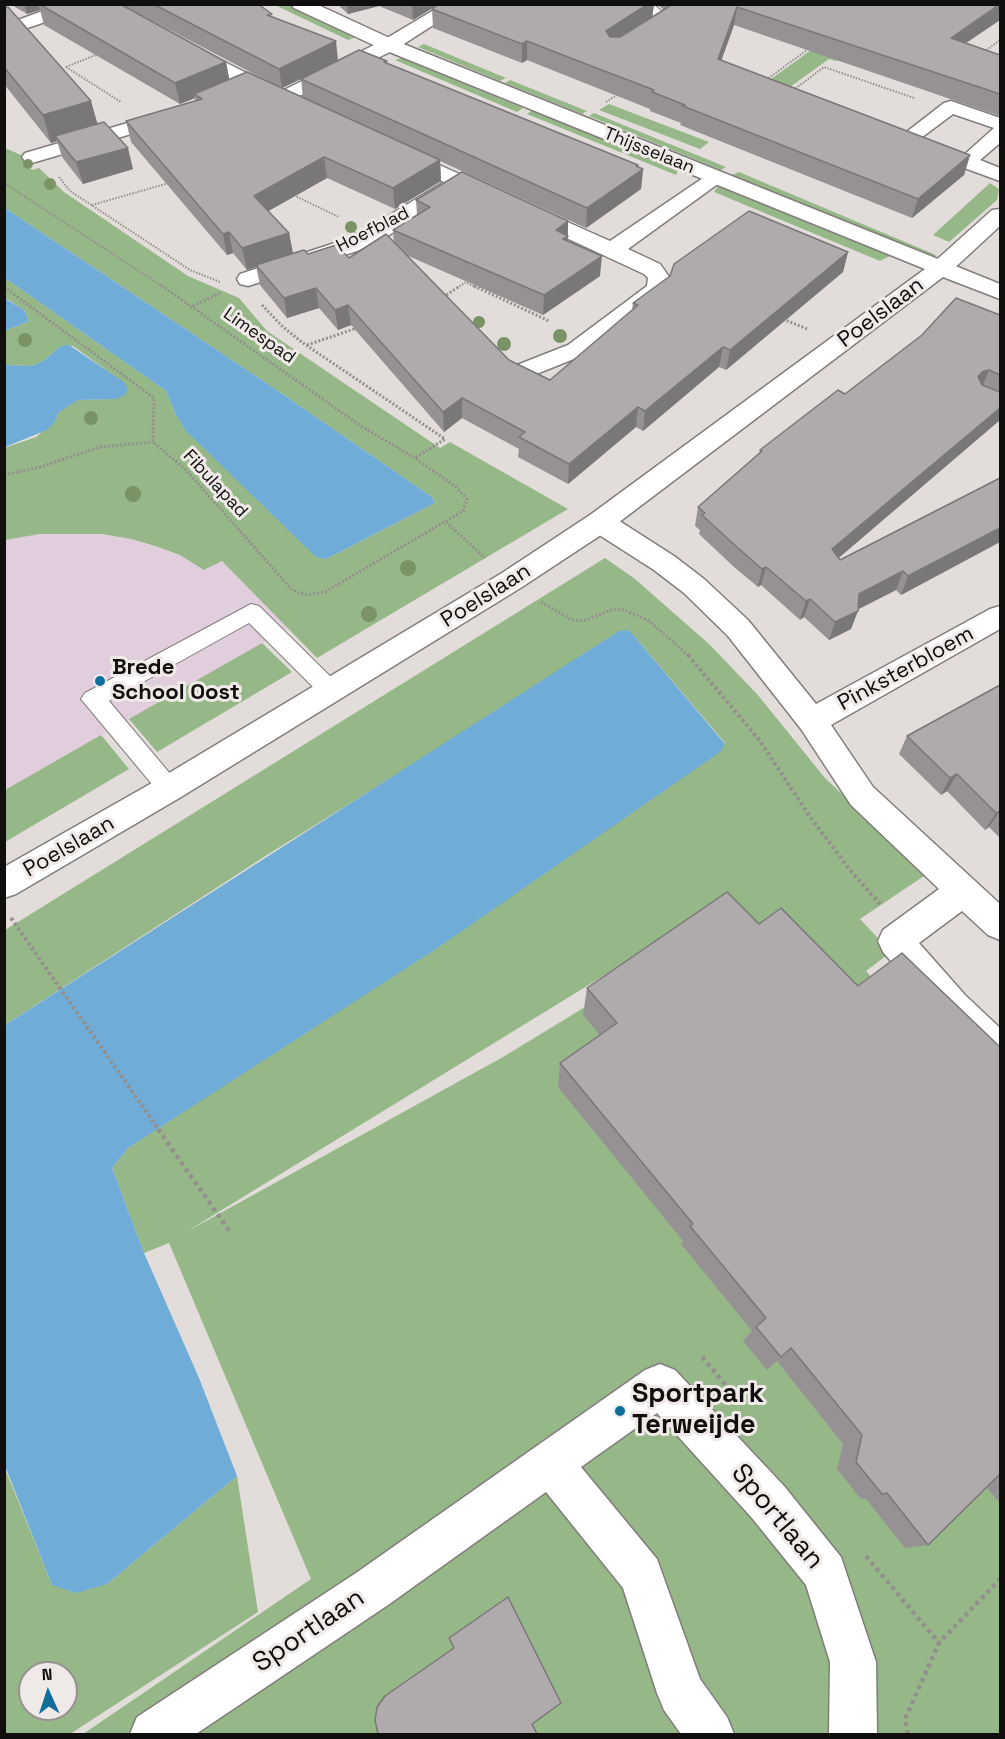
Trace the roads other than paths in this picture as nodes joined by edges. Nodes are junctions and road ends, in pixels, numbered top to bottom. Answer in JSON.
{"nodes":[{"id":1,"x":80,"y":4,"type":"edge"},
{"id":2,"x":300,"y":4,"type":"edge"},
{"id":3,"x":457,"y":4,"type":"edge"},
{"id":4,"x":643,"y":4,"type":"edge"},
{"id":5,"x":4,"y":31,"type":"edge"},
{"id":6,"x":634,"y":39,"type":"edge"},
{"id":7,"x":171,"y":42,"type":"edge"},
{"id":8,"x":389,"y":45,"type":"junction"},
{"id":9,"x":250,"y":83,"type":"junction"},
{"id":10,"x":231,"y":92,"type":"edge"},
{"id":11,"x":283,"y":98,"type":"junction"},
{"id":12,"x":193,"y":108,"type":"edge"},
{"id":13,"x":304,"y":108,"type":"edge"},
{"id":14,"x":1000,"y":124,"type":"edge"},
{"id":15,"x":1000,"y":133,"type":"edge"},
{"id":16,"x":910,"y":137,"type":"edge"},
{"id":17,"x":384,"y":146,"type":"edge"},
{"id":18,"x":32,"y":157,"type":"dead end"},
{"id":19,"x":1000,"y":175,"type":"edge"},
{"id":20,"x":716,"y":178,"type":"junction"},
{"id":21,"x":459,"y":182,"type":"junction"},
{"id":22,"x":1000,"y":215,"type":"edge"},
{"id":23,"x":612,"y":250,"type":"junction"},
{"id":24,"x":941,"y":268,"type":"junction"},
{"id":25,"x":248,"y":279,"type":"dead end"},
{"id":26,"x":1000,"y":292,"type":"edge"},
{"id":27,"x":521,"y":372,"type":"edge"},
{"id":28,"x":600,"y":522,"type":"junction"},
{"id":29,"x":1000,"y":616,"type":"edge"},
{"id":30,"x":331,"y":691,"type":"junction"},
{"id":31,"x":812,"y":721,"type":"junction"},
{"id":32,"x":170,"y":788,"type":"junction"},
{"id":33,"x":4,"y":884,"type":"edge"},
{"id":34,"x":963,"y":891,"type":"junction"},
{"id":35,"x":1000,"y":925,"type":"edge"},
{"id":36,"x":1000,"y":1052,"type":"edge"},
{"id":37,"x":550,"y":1463,"type":"junction"},
{"id":38,"x":154,"y":1734,"type":"edge"},
{"id":39,"x":710,"y":1734,"type":"edge"},
{"id":40,"x":853,"y":1734,"type":"edge"}],
"edges":[{"from":1,"to":5,"type":"street"},
{"from":2,"to":8,"type":"street","name":"Thijsselaan"},
{"from":3,"to":8,"type":"street"},
{"from":4,"to":6,"type":"lane"},
{"from":7,"to":9,"type":"street"},
{"from":8,"to":11,"type":"street"},
{"from":8,"to":20,"type":"street","name":"Thijsselaan"},
{"from":9,"to":10,"type":"street"},
{"from":9,"to":11,"type":"street"},
{"from":11,"to":13,"type":"street"},
{"from":12,"to":18,"type":"street"},
{"from":14,"to":16,"type":"street"},
{"from":15,"to":19,"type":"street"},
{"from":17,"to":21,"type":"street"},
{"from":20,"to":23,"type":"street"},
{"from":20,"to":24,"type":"street","name":"Thijsselaan"},
{"from":21,"to":23,"type":"street"},
{"from":21,"to":25,"type":"street","name":"Hoefblad"},
{"from":22,"to":24,"type":"street","name":"Poelslaan"},
{"from":23,"to":27,"type":"street"},
{"from":24,"to":26,"type":"street","name":"Thijsselaan"},
{"from":24,"to":28,"type":"street","name":"Poelslaan"},
{"from":28,"to":30,"type":"street","name":"Poelslaan"},
{"from":28,"to":31,"type":"street","name":"Pinksterbloem"},
{"from":29,"to":31,"type":"street","name":"Pinksterbloem"},
{"from":30,"to":32,"type":"street","name":"Poelslaan"},
{"from":30,"to":32,"type":"lane"},
{"from":31,"to":34,"type":"street","name":"Pinksterbloem"},
{"from":32,"to":33,"type":"street","name":"Poelslaan"},
{"from":34,"to":35,"type":"street","name":"Pinksterbloem"},
{"from":34,"to":36,"type":"street"},
{"from":37,"to":38,"type":"street","name":"Sportlaan"},
{"from":37,"to":39,"type":"street"},
{"from":37,"to":40,"type":"street","name":"Sportlaan"}]}
